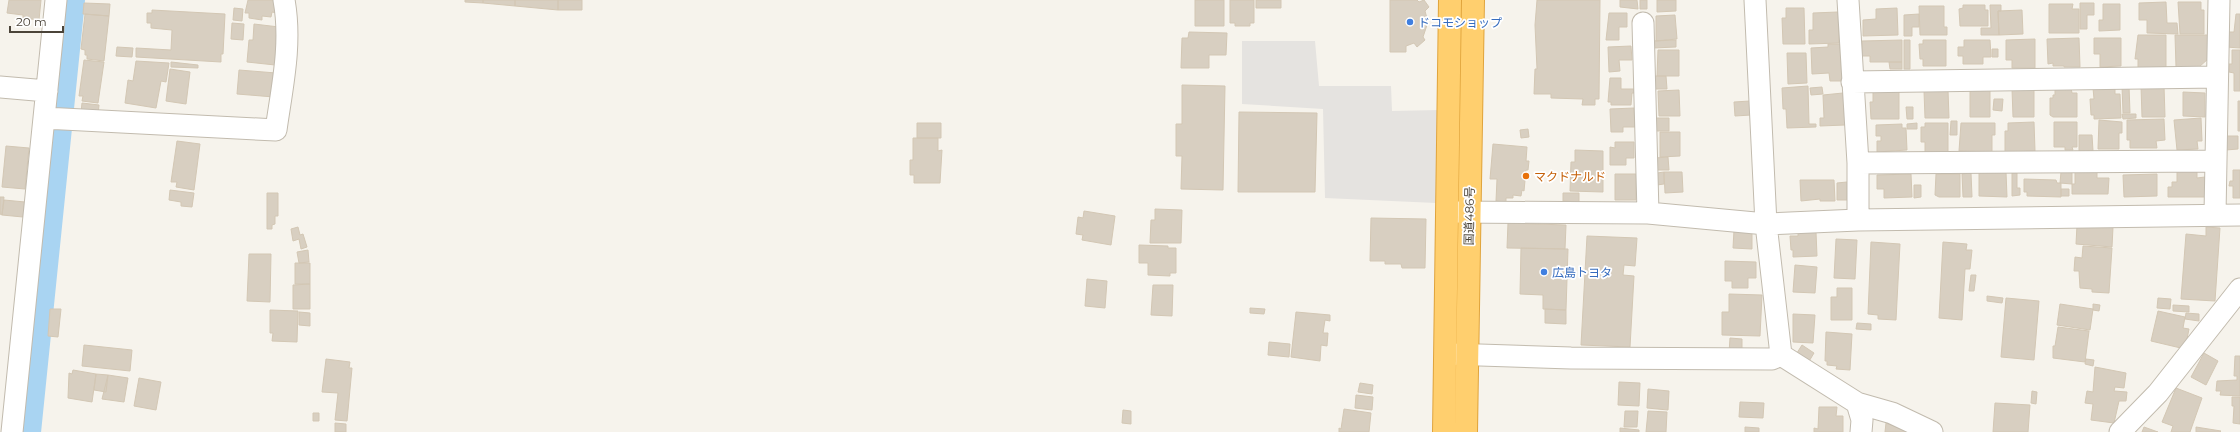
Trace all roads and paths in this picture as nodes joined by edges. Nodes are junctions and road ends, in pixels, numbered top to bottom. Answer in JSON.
{"nodes":[{"id":1,"x":56,"y":0,"type":"edge"},
{"id":2,"x":284,"y":0,"type":"edge"},
{"id":3,"x":1450,"y":0,"type":"edge"},
{"id":4,"x":1473,"y":0,"type":"edge"},
{"id":5,"x":1755,"y":0,"type":"edge"},
{"id":6,"x":1848,"y":0,"type":"edge"},
{"id":7,"x":2219,"y":0,"type":"edge"},
{"id":8,"x":1643,"y":23,"type":"dead end"},
{"id":9,"x":2217,"y":77,"type":"junction"},
{"id":10,"x":1852,"y":82,"type":"junction"},
{"id":11,"x":0,"y":87,"type":"edge"},
{"id":12,"x":47,"y":91,"type":"junction"},
{"id":13,"x":44,"y":118,"type":"junction"},
{"id":14,"x":2216,"y":161,"type":"junction"},
{"id":15,"x":1858,"y":163,"type":"junction"},
{"id":16,"x":1469,"y":211,"type":"junction"},
{"id":17,"x":1447,"y":212,"type":"junction"},
{"id":18,"x":1648,"y":213,"type":"junction"},
{"id":19,"x":2215,"y":214,"type":"junction"},
{"id":20,"x":2240,"y":215,"type":"edge"},
{"id":21,"x":1858,"y":220,"type":"junction"},
{"id":22,"x":1766,"y":224,"type":"junction"},
{"id":23,"x":2240,"y":289,"type":"edge"},
{"id":24,"x":1445,"y":354,"type":"junction"},
{"id":25,"x":1467,"y":355,"type":"junction"},
{"id":26,"x":1781,"y":355,"type":"junction"},
{"id":27,"x":1857,"y":403,"type":"junction"},
{"id":28,"x":12,"y":432,"type":"edge"},
{"id":29,"x":1444,"y":432,"type":"edge"},
{"id":30,"x":1466,"y":432,"type":"edge"},
{"id":31,"x":1861,"y":432,"type":"edge"},
{"id":32,"x":1932,"y":432,"type":"edge"},
{"id":33,"x":2120,"y":432,"type":"edge"}],
"edges":[{"from":1,"to":12,"type":"street"},
{"from":2,"to":13,"type":"street"},
{"from":3,"to":17,"type":"highway","name":"国道486号"},
{"from":4,"to":16,"type":"highway","name":"国道486号"},
{"from":5,"to":22,"type":"street"},
{"from":6,"to":10,"type":"street"},
{"from":7,"to":9,"type":"street"},
{"from":8,"to":18,"type":"street"},
{"from":9,"to":10,"type":"street"},
{"from":9,"to":14,"type":"street"},
{"from":10,"to":15,"type":"street"},
{"from":11,"to":12,"type":"street"},
{"from":12,"to":13,"type":"street"},
{"from":13,"to":28,"type":"street"},
{"from":14,"to":15,"type":"street"},
{"from":14,"to":19,"type":"street"},
{"from":15,"to":21,"type":"street"},
{"from":16,"to":17,"type":"street"},
{"from":16,"to":18,"type":"street"},
{"from":16,"to":25,"type":"highway","name":"国道486号"},
{"from":17,"to":24,"type":"highway","name":"国道486号"},
{"from":18,"to":22,"type":"street"},
{"from":19,"to":20,"type":"street"},
{"from":19,"to":21,"type":"street"},
{"from":21,"to":22,"type":"street"},
{"from":22,"to":26,"type":"street"},
{"from":23,"to":33,"type":"street"},
{"from":24,"to":25,"type":"street"},
{"from":24,"to":29,"type":"highway","name":"国道486号"},
{"from":25,"to":26,"type":"street"},
{"from":25,"to":30,"type":"highway","name":"国道486号"},
{"from":26,"to":27,"type":"street"},
{"from":27,"to":31,"type":"street"},
{"from":27,"to":32,"type":"street"}]}
